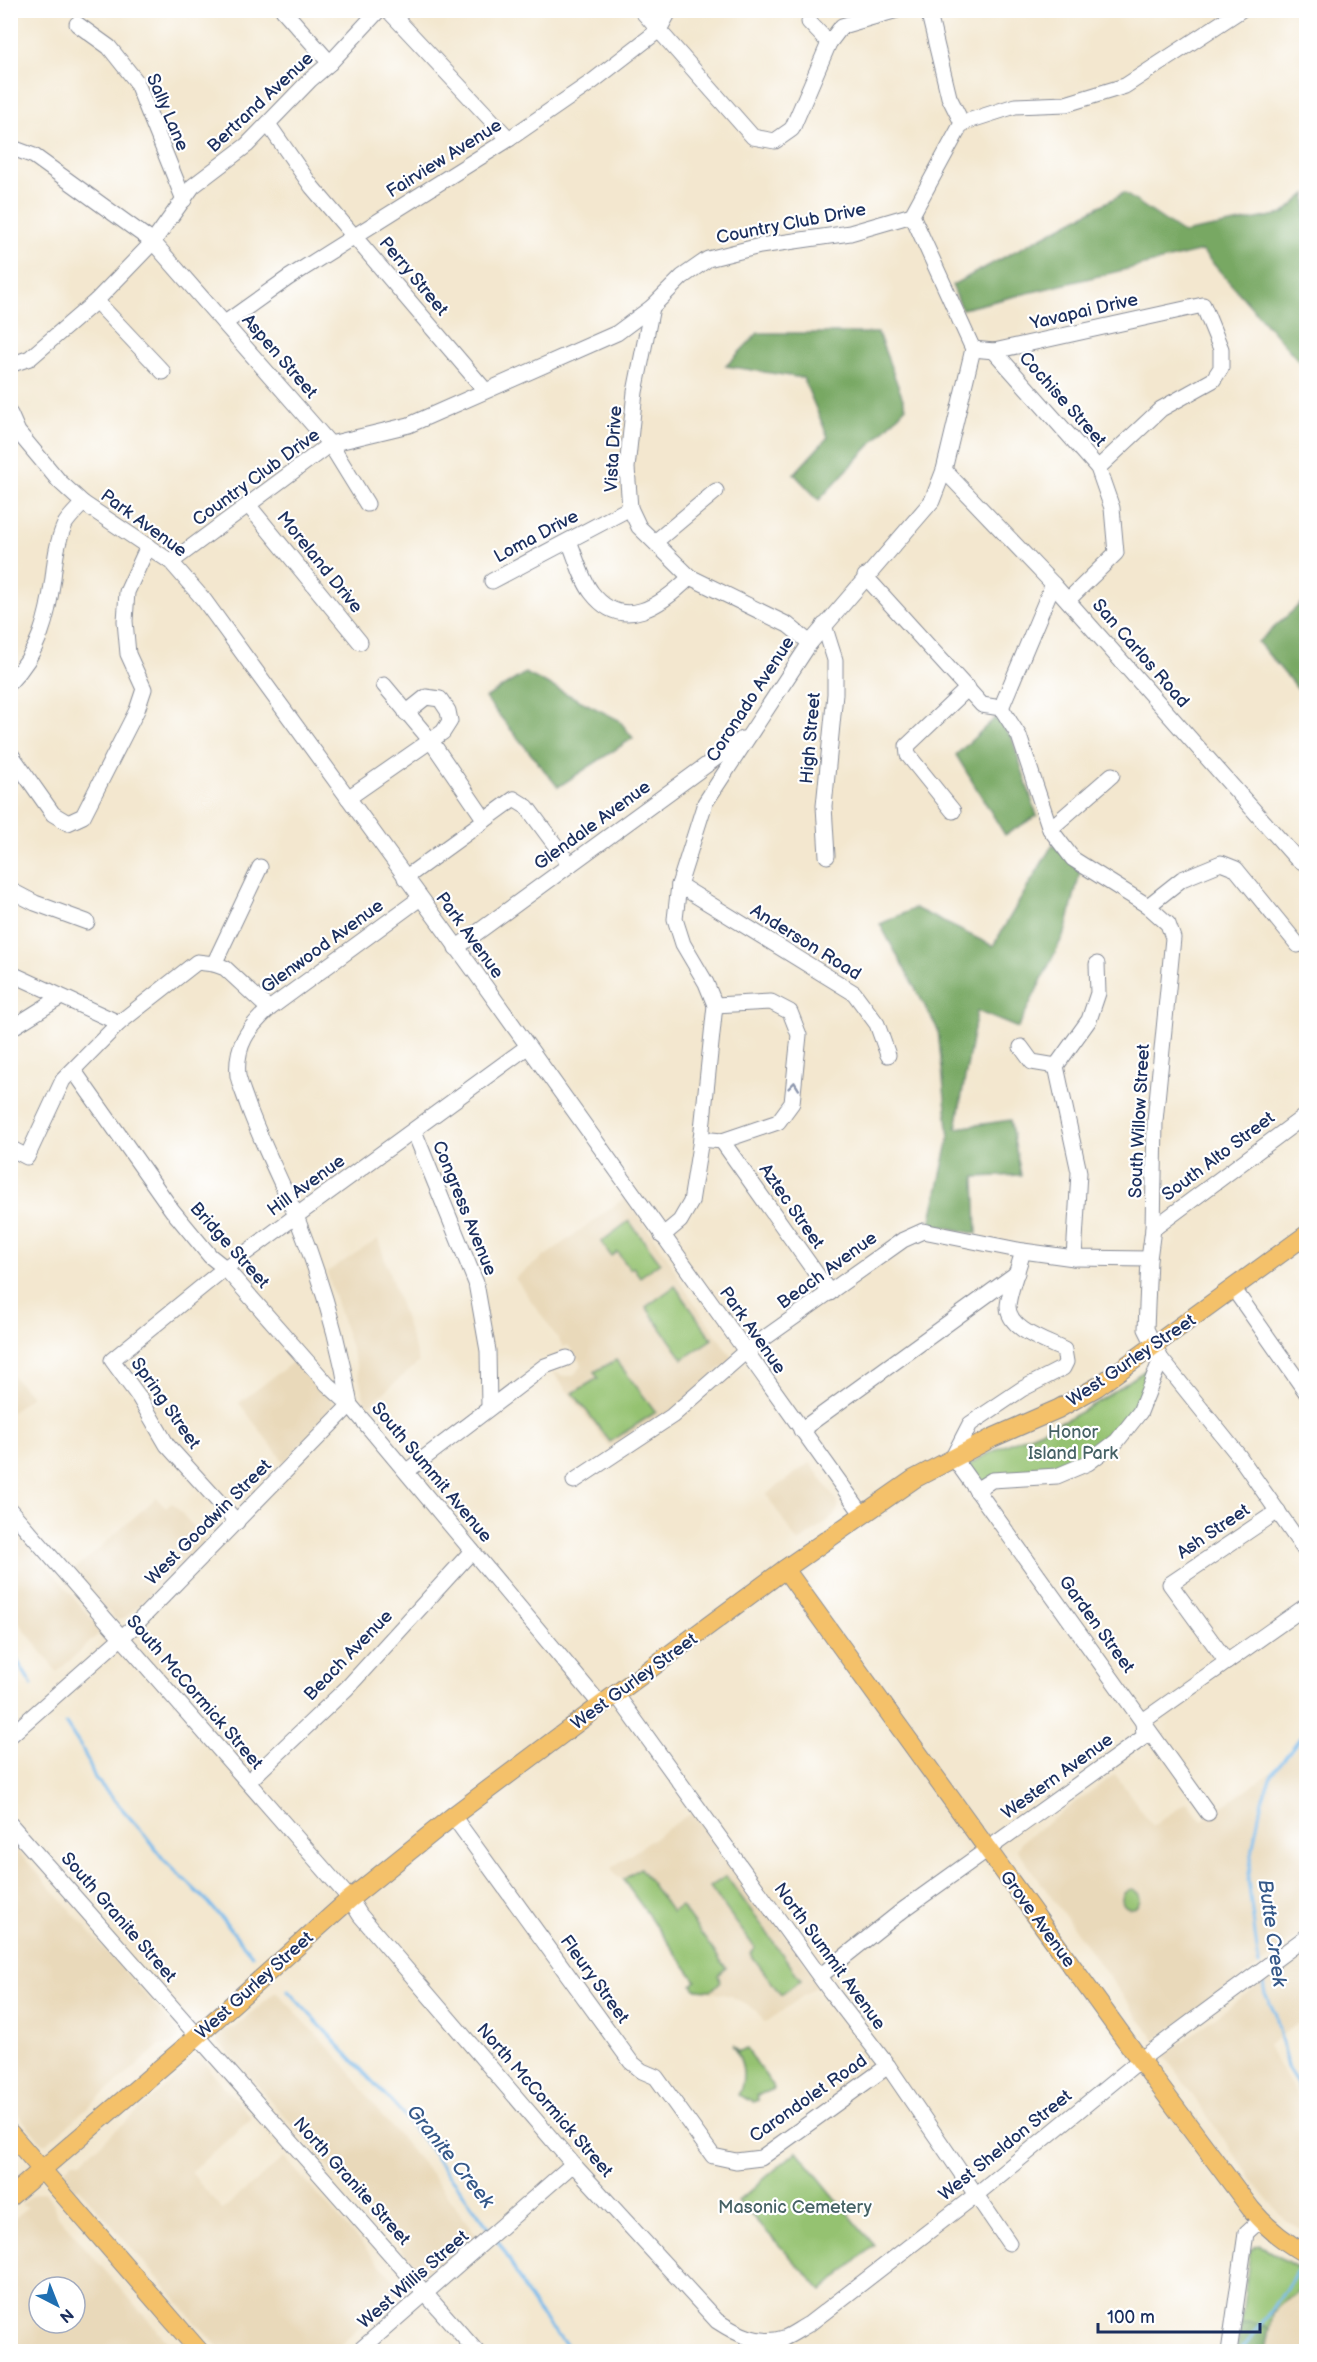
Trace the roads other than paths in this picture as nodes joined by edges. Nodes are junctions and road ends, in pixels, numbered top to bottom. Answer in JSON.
{"nodes":[{"id":1,"x":283,"y":10,"type":"edge"},
{"id":2,"x":378,"y":10,"type":"edge"},
{"id":3,"x":388,"y":10,"type":"edge"},
{"id":4,"x":641,"y":10,"type":"edge"},
{"id":5,"x":670,"y":10,"type":"edge"},
{"id":6,"x":897,"y":10,"type":"edge"},
{"id":7,"x":928,"y":10,"type":"edge"},
{"id":8,"x":1241,"y":10,"type":"edge"},
{"id":9,"x":809,"y":22,"type":"dead end"},
{"id":10,"x":77,"y":24,"type":"dead end"},
{"id":11,"x":659,"y":30,"type":"junction"},
{"id":12,"x":829,"y":43,"type":"junction"},
{"id":13,"x":330,"y":63,"type":"junction"},
{"id":14,"x":962,"y":123,"type":"junction"},
{"id":15,"x":268,"y":124,"type":"junction"},
{"id":16,"x":509,"y":140,"type":"junction"},
{"id":17,"x":10,"y":147,"type":"edge"},
{"id":18,"x":184,"y":200,"type":"junction"},
{"id":19,"x":912,"y":215,"type":"junction"},
{"id":20,"x":356,"y":236,"type":"junction"},
{"id":21,"x":153,"y":242,"type":"junction"},
{"id":22,"x":96,"y":301,"type":"junction"},
{"id":23,"x":652,"y":308,"type":"junction"},
{"id":24,"x":225,"y":323,"type":"junction"},
{"id":25,"x":974,"y":349,"type":"junction"},
{"id":26,"x":994,"y":351,"type":"junction"},
{"id":27,"x":10,"y":365,"type":"edge"},
{"id":28,"x":163,"y":372,"type":"dead end"},
{"id":29,"x":485,"y":390,"type":"junction"},
{"id":30,"x":10,"y":414,"type":"edge"},
{"id":31,"x":14,"y":435,"type":"edge"},
{"id":32,"x":330,"y":444,"type":"junction"},
{"id":33,"x":1098,"y":468,"type":"junction"},
{"id":34,"x":944,"y":470,"type":"junction"},
{"id":35,"x":716,"y":492,"type":"dead end"},
{"id":36,"x":83,"y":503,"type":"junction"},
{"id":37,"x":367,"y":504,"type":"dead end"},
{"id":38,"x":249,"y":506,"type":"junction"},
{"id":39,"x":630,"y":508,"type":"junction"},
{"id":40,"x":569,"y":541,"type":"junction"},
{"id":41,"x":655,"y":542,"type":"junction"},
{"id":42,"x":148,"y":546,"type":"junction"},
{"id":43,"x":171,"y":562,"type":"junction"},
{"id":44,"x":865,"y":576,"type":"junction"},
{"id":45,"x":690,"y":577,"type":"junction"},
{"id":46,"x":492,"y":581,"type":"dead end"},
{"id":47,"x":1053,"y":584,"type":"junction"},
{"id":48,"x":1068,"y":600,"type":"junction"},
{"id":49,"x":824,"y":625,"type":"junction"},
{"id":50,"x":360,"y":642,"type":"dead end"},
{"id":51,"x":810,"y":643,"type":"junction"},
{"id":52,"x":10,"y":682,"type":"edge"},
{"id":53,"x":384,"y":685,"type":"dead end"},
{"id":54,"x":968,"y":688,"type":"junction"},
{"id":55,"x":1001,"y":708,"type":"junction"},
{"id":56,"x":406,"y":713,"type":"junction"},
{"id":57,"x":751,"y":733,"type":"junction"},
{"id":58,"x":430,"y":741,"type":"junction"},
{"id":59,"x":10,"y":753,"type":"edge"},
{"id":60,"x":1112,"y":775,"type":"dead end"},
{"id":61,"x":348,"y":798,"type":"junction"},
{"id":62,"x":953,"y":811,"type":"dead end"},
{"id":63,"x":485,"y":820,"type":"junction"},
{"id":64,"x":1050,"y":830,"type":"junction"},
{"id":65,"x":827,"y":856,"type":"dead end"},
{"id":66,"x":1306,"y":864,"type":"edge"},
{"id":67,"x":570,"y":865,"type":"junction"},
{"id":68,"x":260,"y":867,"type":"dead end"},
{"id":69,"x":405,"y":878,"type":"junction"},
{"id":70,"x":679,"y":885,"type":"junction"},
{"id":71,"x":10,"y":890,"type":"edge"},
{"id":72,"x":419,"y":899,"type":"junction"},
{"id":73,"x":1148,"y":906,"type":"junction"},
{"id":74,"x":80,"y":919,"type":"dead end"},
{"id":75,"x":1298,"y":945,"type":"dead end"},
{"id":76,"x":456,"y":948,"type":"junction"},
{"id":77,"x":214,"y":964,"type":"junction"},
{"id":78,"x":1097,"y":964,"type":"dead end"},
{"id":79,"x":10,"y":974,"type":"edge"},
{"id":80,"x":61,"y":997,"type":"junction"},
{"id":81,"x":715,"y":1005,"type":"junction"},
{"id":82,"x":269,"y":1009,"type":"junction"},
{"id":83,"x":119,"y":1023,"type":"junction"},
{"id":84,"x":250,"y":1027,"type":"joint"},
{"id":85,"x":10,"y":1029,"type":"edge"},
{"id":86,"x":527,"y":1047,"type":"junction"},
{"id":87,"x":1021,"y":1047,"type":"dead end"},
{"id":88,"x":888,"y":1055,"type":"dead end"},
{"id":89,"x":1056,"y":1066,"type":"junction"},
{"id":90,"x":74,"y":1071,"type":"junction"},
{"id":91,"x":1306,"y":1118,"type":"edge"},
{"id":92,"x":414,"y":1131,"type":"junction"},
{"id":93,"x":701,"y":1139,"type":"junction"},
{"id":94,"x":722,"y":1141,"type":"junction"},
{"id":95,"x":10,"y":1148,"type":"edge"},
{"id":96,"x":296,"y":1216,"type":"junction"},
{"id":97,"x":1153,"y":1229,"type":"junction"},
{"id":98,"x":662,"y":1236,"type":"junction"},
{"id":99,"x":1306,"y":1236,"type":"edge"},
{"id":100,"x":1023,"y":1251,"type":"junction"},
{"id":101,"x":1074,"y":1258,"type":"junction"},
{"id":102,"x":1149,"y":1259,"type":"junction"},
{"id":103,"x":225,"y":1268,"type":"junction"},
{"id":104,"x":1017,"y":1273,"type":"junction"},
{"id":105,"x":1233,"y":1288,"type":"junction"},
{"id":106,"x":830,"y":1293,"type":"junction"},
{"id":107,"x":745,"y":1352,"type":"junction"},
{"id":108,"x":1157,"y":1353,"type":"junction"},
{"id":109,"x":567,"y":1358,"type":"dead end"},
{"id":110,"x":112,"y":1360,"type":"joint"},
{"id":111,"x":1306,"y":1392,"type":"edge"},
{"id":112,"x":350,"y":1405,"type":"junction"},
{"id":113,"x":489,"y":1407,"type":"junction"},
{"id":114,"x":801,"y":1430,"type":"junction"},
{"id":115,"x":953,"y":1457,"type":"junction"},
{"id":116,"x":407,"y":1471,"type":"junction"},
{"id":117,"x":574,"y":1481,"type":"dead end"},
{"id":118,"x":976,"y":1490,"type":"junction"},
{"id":119,"x":10,"y":1510,"type":"edge"},
{"id":120,"x":1278,"y":1510,"type":"junction"},
{"id":121,"x":863,"y":1515,"type":"junction"},
{"id":122,"x":237,"y":1522,"type":"junction"},
{"id":123,"x":472,"y":1551,"type":"junction"},
{"id":124,"x":1306,"y":1552,"type":"edge"},
{"id":125,"x":785,"y":1569,"type":"junction"},
{"id":126,"x":1306,"y":1606,"type":"edge"},
{"id":127,"x":122,"y":1637,"type":"junction"},
{"id":128,"x":1227,"y":1662,"type":"junction"},
{"id":129,"x":609,"y":1699,"type":"junction"},
{"id":130,"x":1143,"y":1721,"type":"junction"},
{"id":131,"x":10,"y":1736,"type":"edge"},
{"id":132,"x":248,"y":1782,"type":"junction"},
{"id":133,"x":1208,"y":1813,"type":"dead end"},
{"id":134,"x":453,"y":1816,"type":"junction"},
{"id":135,"x":10,"y":1824,"type":"edge"},
{"id":136,"x":987,"y":1849,"type":"junction"},
{"id":137,"x":350,"y":1899,"type":"junction"},
{"id":138,"x":1305,"y":1943,"type":"edge"},
{"id":139,"x":820,"y":1976,"type":"junction"},
{"id":140,"x":198,"y":2036,"type":"junction"},
{"id":141,"x":1140,"y":2060,"type":"junction"},
{"id":142,"x":888,"y":2066,"type":"junction"},
{"id":143,"x":10,"y":2133,"type":"edge"},
{"id":144,"x":713,"y":2156,"type":"joint"},
{"id":145,"x":573,"y":2163,"type":"junction"},
{"id":146,"x":42,"y":2171,"type":"junction"},
{"id":147,"x":977,"y":2194,"type":"junction"},
{"id":148,"x":10,"y":2197,"type":"edge"},
{"id":149,"x":1260,"y":2220,"type":"junction"},
{"id":150,"x":1010,"y":2243,"type":"dead end"},
{"id":151,"x":1299,"y":2250,"type":"edge"},
{"id":152,"x":426,"y":2294,"type":"junction"},
{"id":153,"x":717,"y":2321,"type":"joint"},
{"id":154,"x":200,"y":2352,"type":"edge"},
{"id":155,"x":358,"y":2352,"type":"edge"},
{"id":156,"x":477,"y":2352,"type":"edge"},
{"id":157,"x":1229,"y":2352,"type":"edge"}],
"edges":[{"from":1,"to":13,"type":"street"},
{"from":2,"to":13,"type":"street","name":"Bertrand Avenue"},
{"from":3,"to":16,"type":"street"},
{"from":4,"to":11,"type":"street"},
{"from":5,"to":11,"type":"street","name":"Fairview Avenue"},
{"from":6,"to":12,"type":"street"},
{"from":7,"to":14,"type":"street"},
{"from":8,"to":14,"type":"street"},
{"from":9,"to":12,"type":"street"},
{"from":10,"to":18,"type":"street","name":"Sally Lane"},
{"from":11,"to":12,"type":"street"},
{"from":11,"to":16,"type":"street","name":"Fairview Avenue"},
{"from":13,"to":15,"type":"street","name":"Bertrand Avenue"},
{"from":14,"to":19,"type":"street"},
{"from":15,"to":18,"type":"street","name":"Bertrand Avenue"},
{"from":15,"to":20,"type":"street","name":"Perry Street"},
{"from":16,"to":20,"type":"street","name":"Fairview Avenue"},
{"from":17,"to":21,"type":"street","name":"Aspen Street"},
{"from":18,"to":21,"type":"street","name":"Bertrand Avenue"},
{"from":19,"to":23,"type":"street","name":"Country Club Drive"},
{"from":19,"to":25,"type":"street"},
{"from":20,"to":24,"type":"street","name":"Fairview Avenue"},
{"from":20,"to":29,"type":"street","name":"Perry Street"},
{"from":21,"to":22,"type":"street","name":"Bertrand Avenue"},
{"from":21,"to":24,"type":"street","name":"Aspen Street"},
{"from":22,"to":27,"type":"street","name":"Bertrand Avenue"},
{"from":22,"to":28,"type":"street"},
{"from":23,"to":29,"type":"street","name":"Country Club Drive"},
{"from":23,"to":39,"type":"street","name":"Vista Drive"},
{"from":24,"to":32,"type":"street","name":"Aspen Street"},
{"from":25,"to":26,"type":"street","name":"Yavapai Drive"},
{"from":25,"to":34,"type":"street","name":"Coronado Avenue"},
{"from":26,"to":33,"type":"street","name":"Cochise Street"},
{"from":26,"to":33,"type":"street","name":"Yavapai Drive"},
{"from":29,"to":32,"type":"street","name":"Country Club Drive"},
{"from":30,"to":31,"type":"street","name":"Park Avenue"},
{"from":31,"to":36,"type":"street","name":"Park Avenue"},
{"from":32,"to":37,"type":"street","name":"Aspen Street"},
{"from":32,"to":38,"type":"street","name":"Country Club Drive"},
{"from":33,"to":48,"type":"street","name":"Cochise Street"},
{"from":34,"to":44,"type":"street","name":"Coronado Avenue"},
{"from":34,"to":47,"type":"street","name":"San Carlos Road"},
{"from":35,"to":41,"type":"street"},
{"from":36,"to":42,"type":"street","name":"Park Avenue"},
{"from":36,"to":52,"type":"street"},
{"from":38,"to":43,"type":"street","name":"Country Club Drive"},
{"from":38,"to":50,"type":"street","name":"Moreland Drive"},
{"from":39,"to":40,"type":"street","name":"Loma Drive"},
{"from":39,"to":41,"type":"street","name":"Vista Drive"},
{"from":40,"to":45,"type":"street"},
{"from":40,"to":46,"type":"street","name":"Loma Drive"},
{"from":41,"to":45,"type":"street","name":"Vista Drive"},
{"from":42,"to":43,"type":"street","name":"Park Avenue"},
{"from":42,"to":59,"type":"street"},
{"from":43,"to":61,"type":"street","name":"Park Avenue"},
{"from":44,"to":49,"type":"street","name":"Coronado Avenue"},
{"from":44,"to":54,"type":"street"},
{"from":45,"to":51,"type":"street","name":"Vista Drive"},
{"from":47,"to":48,"type":"street","name":"San Carlos Road"},
{"from":47,"to":55,"type":"street"},
{"from":48,"to":66,"type":"street","name":"San Carlos Road"},
{"from":49,"to":51,"type":"street","name":"Coronado Avenue"},
{"from":49,"to":65,"type":"street","name":"High Street"},
{"from":51,"to":57,"type":"street","name":"Coronado Avenue"},
{"from":53,"to":56,"type":"street"},
{"from":54,"to":55,"type":"street"},
{"from":54,"to":62,"type":"street"},
{"from":55,"to":64,"type":"street"},
{"from":56,"to":58,"type":"street"},
{"from":56,"to":58,"type":"street"},
{"from":57,"to":67,"type":"street","name":"Glendale Avenue"},
{"from":57,"to":70,"type":"street","name":"Coronado Avenue"},
{"from":58,"to":61,"type":"street"},
{"from":58,"to":63,"type":"street"},
{"from":60,"to":64,"type":"street"},
{"from":61,"to":69,"type":"street","name":"Park Avenue"},
{"from":63,"to":67,"type":"street"},
{"from":63,"to":69,"type":"street"},
{"from":64,"to":73,"type":"street","name":"South Willow Street"},
{"from":67,"to":76,"type":"street","name":"Glendale Avenue"},
{"from":68,"to":77,"type":"street"},
{"from":69,"to":72,"type":"street","name":"Park Avenue"},
{"from":70,"to":81,"type":"street","name":"Coronado Avenue"},
{"from":70,"to":88,"type":"street","name":"Anderson Road"},
{"from":71,"to":74,"type":"street"},
{"from":72,"to":76,"type":"street","name":"Park Avenue"},
{"from":72,"to":82,"type":"street","name":"Glenwood Avenue"},
{"from":73,"to":75,"type":"street"},
{"from":73,"to":97,"type":"street","name":"South Willow Street"},
{"from":76,"to":86,"type":"street","name":"Park Avenue"},
{"from":77,"to":82,"type":"street"},
{"from":77,"to":83,"type":"street"},
{"from":78,"to":89,"type":"street"},
{"from":79,"to":80,"type":"street"},
{"from":80,"to":83,"type":"street"},
{"from":80,"to":85,"type":"street"},
{"from":81,"to":93,"type":"street","name":"Coronado Avenue"},
{"from":94,"to":81,"type":"street","one_way":true},
{"from":82,"to":84,"type":"street","name":"Glenwood Avenue"},
{"from":83,"to":90,"type":"street"},
{"from":84,"to":96,"type":"street","name":"South Summit Avenue"},
{"from":86,"to":92,"type":"street","name":"Hill Avenue"},
{"from":86,"to":98,"type":"street","name":"Park Avenue"},
{"from":87,"to":89,"type":"street"},
{"from":89,"to":101,"type":"street"},
{"from":90,"to":95,"type":"street"},
{"from":90,"to":103,"type":"street","name":"Bridge Street"},
{"from":91,"to":97,"type":"street","name":"South Alto Street"},
{"from":92,"to":96,"type":"street","name":"Hill Avenue"},
{"from":92,"to":113,"type":"street","name":"Congress Avenue"},
{"from":93,"to":94,"type":"street"},
{"from":93,"to":98,"type":"street","name":"Coronado Avenue"},
{"from":94,"to":106,"type":"street","name":"Aztec Street"},
{"from":96,"to":103,"type":"street","name":"Hill Avenue"},
{"from":96,"to":112,"type":"street","name":"South Summit Avenue"},
{"from":97,"to":102,"type":"street","name":"South Willow Street"},
{"from":98,"to":107,"type":"street","name":"Park Avenue"},
{"from":99,"to":105,"type":"main road","name":"West Gurley Street"},
{"from":100,"to":101,"type":"street","name":"Beach Avenue"},
{"from":100,"to":104,"type":"street"},
{"from":100,"to":106,"type":"street","name":"Beach Avenue"},
{"from":101,"to":102,"type":"street","name":"Beach Avenue"},
{"from":102,"to":108,"type":"street","name":"South Willow Street"},
{"from":103,"to":110,"type":"street","name":"Hill Avenue"},
{"from":103,"to":112,"type":"street","name":"Bridge Street"},
{"from":104,"to":114,"type":"street"},
{"from":104,"to":115,"type":"street"},
{"from":105,"to":108,"type":"main road","name":"West Gurley Street"},
{"from":105,"to":111,"type":"street"},
{"from":106,"to":107,"type":"street","name":"Beach Avenue"},
{"from":107,"to":114,"type":"street","name":"Park Avenue"},
{"from":107,"to":117,"type":"street","name":"Beach Avenue"},
{"from":108,"to":115,"type":"main road","name":"West Gurley Street"},
{"from":108,"to":118,"type":"street"},
{"from":108,"to":120,"type":"street"},
{"from":109,"to":113,"type":"street"},
{"from":110,"to":122,"type":"street","name":"Spring Street"},
{"from":112,"to":116,"type":"street","name":"South Summit Avenue"},
{"from":112,"to":122,"type":"street","name":"West Goodwin Street"},
{"from":113,"to":116,"type":"street"},
{"from":114,"to":121,"type":"street","name":"Park Avenue"},
{"from":115,"to":118,"type":"street","name":"Garden Street"},
{"from":115,"to":121,"type":"main road","name":"West Gurley Street"},
{"from":116,"to":123,"type":"street","name":"South Summit Avenue"},
{"from":118,"to":130,"type":"street","name":"Garden Street"},
{"from":119,"to":127,"type":"street","name":"South McCormick Street"},
{"from":120,"to":124,"type":"street"},
{"from":120,"to":128,"type":"street","name":"Ash Street"},
{"from":121,"to":125,"type":"main road","name":"West Gurley Street"},
{"from":122,"to":127,"type":"street","name":"West Goodwin Street"},
{"from":123,"to":129,"type":"street","name":"South Summit Avenue"},
{"from":123,"to":132,"type":"street","name":"Beach Avenue"},
{"from":125,"to":129,"type":"main road","name":"West Gurley Street"},
{"from":125,"to":136,"type":"main road","name":"Grove Avenue"},
{"from":126,"to":128,"type":"street"},
{"from":127,"to":131,"type":"street","name":"West Goodwin Street"},
{"from":127,"to":132,"type":"street","name":"South McCormick Street"},
{"from":128,"to":130,"type":"street"},
{"from":129,"to":134,"type":"main road","name":"West Gurley Street"},
{"from":129,"to":139,"type":"street","name":"North Summit Avenue"},
{"from":130,"to":133,"type":"street","name":"Garden Street"},
{"from":130,"to":136,"type":"street","name":"Western Avenue"},
{"from":132,"to":137,"type":"street","name":"South McCormick Street"},
{"from":134,"to":137,"type":"main road","name":"West Gurley Street"},
{"from":134,"to":144,"type":"street","name":"Fleury Street"},
{"from":135,"to":140,"type":"street","name":"South Granite Street"},
{"from":136,"to":139,"type":"street","name":"Western Avenue"},
{"from":136,"to":141,"type":"main road","name":"Grove Avenue"},
{"from":137,"to":140,"type":"main road","name":"West Gurley Street"},
{"from":137,"to":145,"type":"street","name":"North McCormick Street"},
{"from":138,"to":141,"type":"street","name":"West Sheldon Street"},
{"from":139,"to":142,"type":"street","name":"North Summit Avenue"},
{"from":140,"to":146,"type":"main road","name":"West Gurley Street"},
{"from":140,"to":152,"type":"street","name":"North Granite Street"},
{"from":141,"to":147,"type":"street","name":"West Sheldon Street"},
{"from":141,"to":149,"type":"main road","name":"Grove Avenue"},
{"from":142,"to":144,"type":"street","name":"Carondolet Road"},
{"from":142,"to":147,"type":"street","name":"North Summit Avenue"},
{"from":143,"to":146,"type":"main road"},
{"from":145,"to":152,"type":"street","name":"West Willis Street"},
{"from":145,"to":153,"type":"street","name":"North McCormick Street"},
{"from":146,"to":148,"type":"main road","name":"West Gurley Street"},
{"from":146,"to":154,"type":"main road"},
{"from":147,"to":150,"type":"street","name":"North Summit Avenue"},
{"from":147,"to":153,"type":"street","name":"West Sheldon Street"},
{"from":149,"to":151,"type":"main road","name":"Grove Avenue"},
{"from":149,"to":157,"type":"street"},
{"from":152,"to":155,"type":"street","name":"West Willis Street"},
{"from":152,"to":156,"type":"street","name":"North Granite Street"}]}
